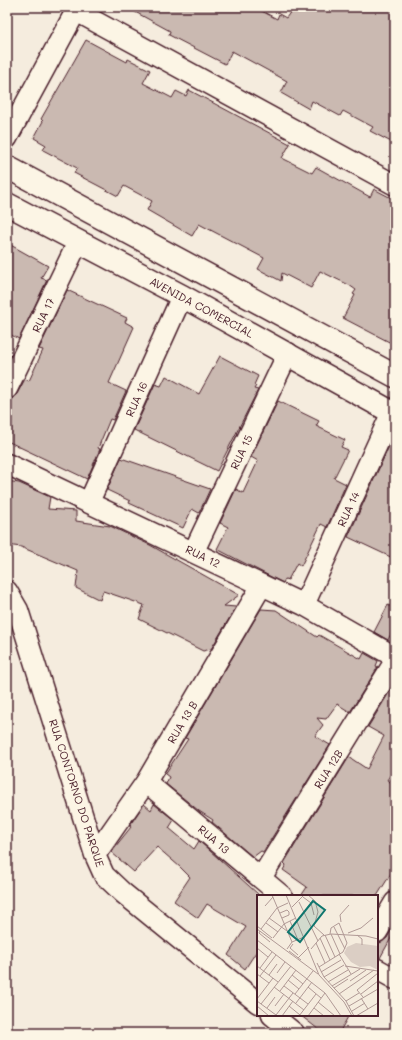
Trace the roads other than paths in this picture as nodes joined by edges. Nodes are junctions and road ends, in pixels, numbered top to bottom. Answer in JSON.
{"nodes":[{"id":1,"x":77,"y":9,"type":"edge"},
{"id":2,"x":7,"y":138,"type":"edge"},
{"id":3,"x":7,"y":167,"type":"edge"},
{"id":4,"x":395,"y":185,"type":"edge"},
{"id":5,"x":7,"y":204,"type":"edge"},
{"id":6,"x":78,"y":242,"type":"junction"},
{"id":7,"x":182,"y":296,"type":"junction"},
{"id":8,"x":288,"y":353,"type":"junction"},
{"id":9,"x":356,"y":355,"type":"junction"},
{"id":10,"x":395,"y":376,"type":"edge"},
{"id":11,"x":341,"y":383,"type":"junction"},
{"id":12,"x":7,"y":389,"type":"edge"},
{"id":13,"x":394,"y":413,"type":"edge"},
{"id":14,"x":7,"y":464,"type":"edge"},
{"id":15,"x":89,"y":502,"type":"junction"},
{"id":16,"x":194,"y":551,"type":"junction"},
{"id":17,"x":262,"y":585,"type":"junction"},
{"id":18,"x":7,"y":591,"type":"edge"},
{"id":19,"x":304,"y":605,"type":"junction"},
{"id":20,"x":395,"y":657,"type":"edge"},
{"id":21,"x":395,"y":661,"type":"edge"},
{"id":22,"x":146,"y":782,"type":"junction"},
{"id":23,"x":95,"y":855,"type":"junction"},
{"id":24,"x":261,"y":878,"type":"junction"},
{"id":25,"x":281,"y":895,"type":"edge"},
{"id":26,"x":395,"y":902,"type":"edge"},
{"id":27,"x":378,"y":930,"type":"edge"},
{"id":28,"x":378,"y":970,"type":"edge"},
{"id":29,"x":395,"y":979,"type":"edge"},
{"id":30,"x":257,"y":1002,"type":"edge"},
{"id":31,"x":273,"y":1016,"type":"edge"},
{"id":32,"x":294,"y":1033,"type":"edge"}],
"edges":[{"from":1,"to":2,"type":"street"},
{"from":1,"to":4,"type":"street"},
{"from":3,"to":9,"type":"street"},
{"from":5,"to":6,"type":"street","name":"AVENIDA COMERCIAL"},
{"from":6,"to":7,"type":"street","name":"AVENIDA COMERCIAL"},
{"from":6,"to":12,"type":"street","name":"RUA 17"},
{"from":7,"to":8,"type":"street","name":"AVENIDA COMERCIAL"},
{"from":7,"to":15,"type":"street","name":"RUA 16"},
{"from":8,"to":11,"type":"street","name":"AVENIDA COMERCIAL"},
{"from":8,"to":16,"type":"street","name":"RUA 15"},
{"from":9,"to":10,"type":"street"},
{"from":9,"to":11,"type":"street"},
{"from":11,"to":13,"type":"street","name":"AVENIDA COMERCIAL"},
{"from":13,"to":19,"type":"street","name":"RUA 14"},
{"from":14,"to":15,"type":"street","name":"RUA 12"},
{"from":15,"to":16,"type":"street","name":"RUA 12"},
{"from":16,"to":17,"type":"street","name":"RUA 12"},
{"from":17,"to":19,"type":"street","name":"RUA 12"},
{"from":17,"to":22,"type":"street","name":"RUA 13 B"},
{"from":18,"to":23,"type":"street","name":"RUA CONTORNO DO PARQUE"},
{"from":19,"to":20,"type":"street","name":"RUA 12"},
{"from":21,"to":24,"type":"street","name":"RUA 12B"},
{"from":22,"to":23,"type":"street","name":"RUA 13 B"},
{"from":22,"to":24,"type":"street","name":"RUA 13"},
{"from":23,"to":30,"type":"street","name":"RUA CONTORNO DO PARQUE"},
{"from":24,"to":25,"type":"street","name":"RUA 13"},
{"from":26,"to":27,"type":"street"},
{"from":28,"to":29,"type":"street"},
{"from":31,"to":32,"type":"street"}]}
